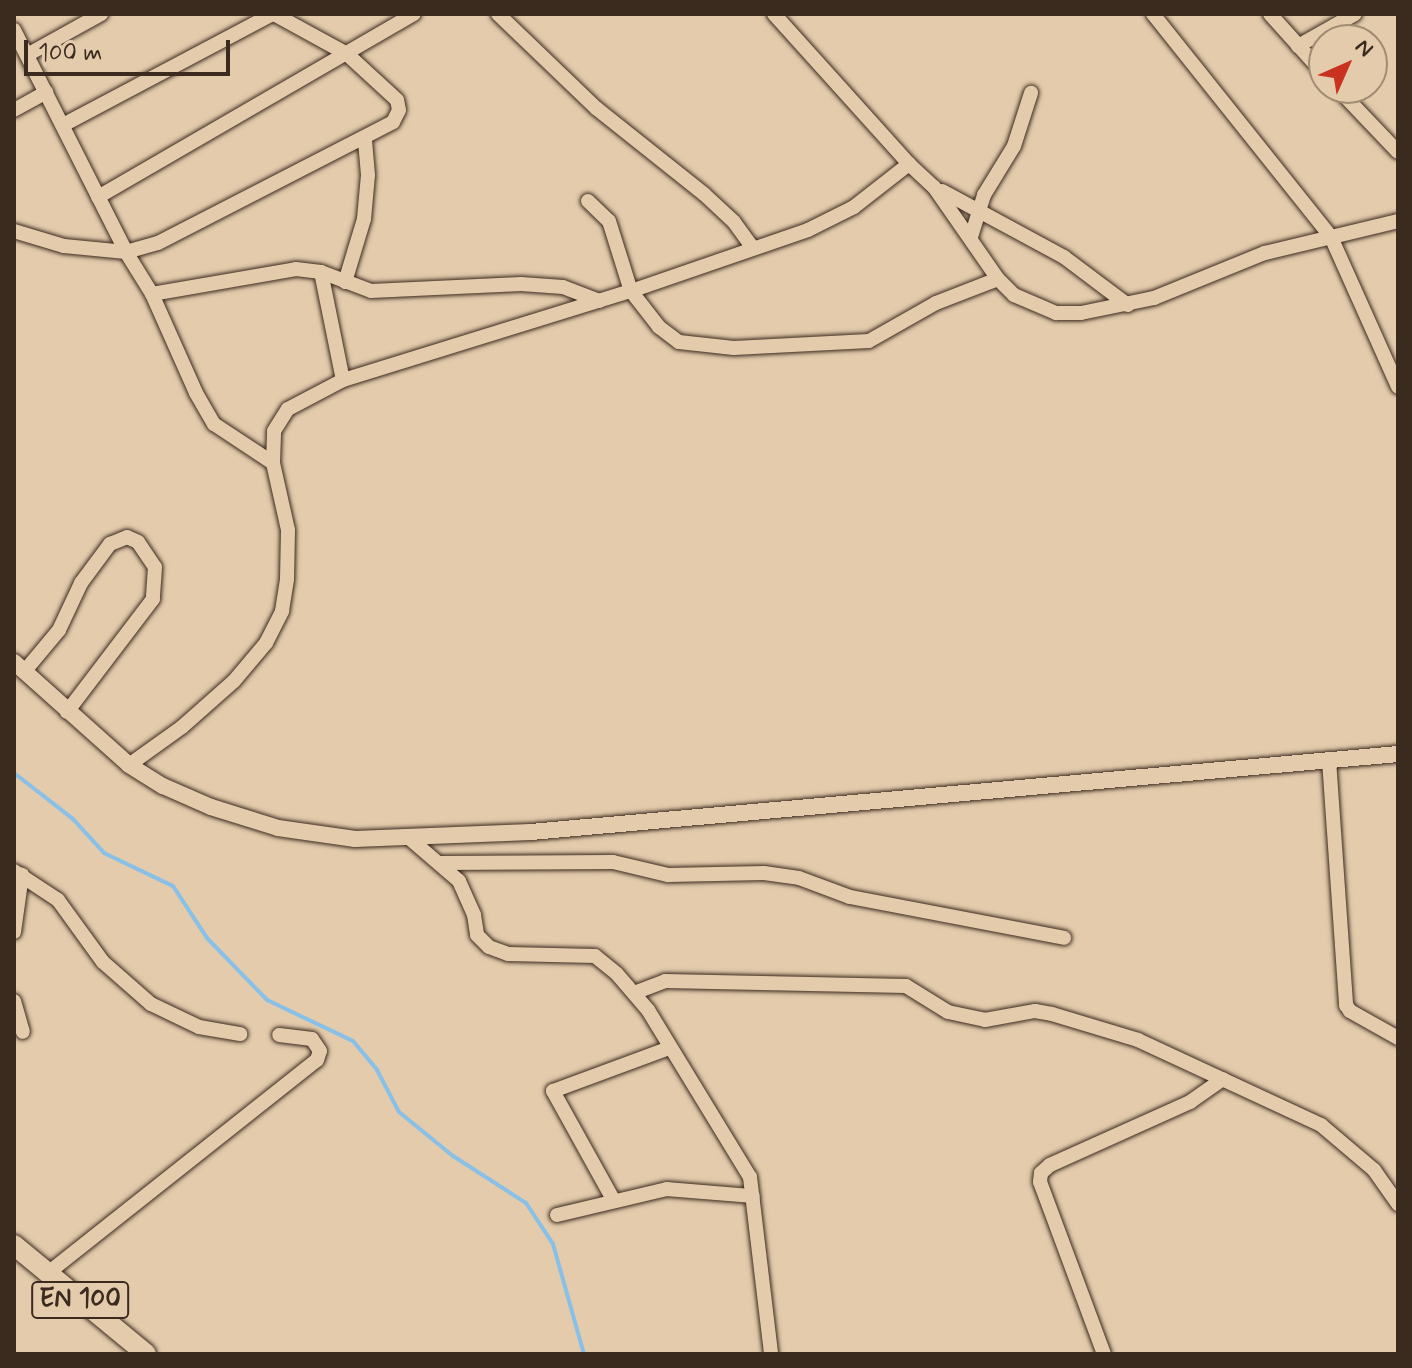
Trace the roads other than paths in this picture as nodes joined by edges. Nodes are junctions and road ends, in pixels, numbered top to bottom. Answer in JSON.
{"nodes":[{"id":1,"x":101,"y":14,"type":"edge"},
{"id":2,"x":274,"y":14,"type":"edge"},
{"id":3,"x":414,"y":14,"type":"edge"},
{"id":4,"x":498,"y":14,"type":"edge"},
{"id":5,"x":774,"y":14,"type":"edge"},
{"id":6,"x":1153,"y":14,"type":"edge"},
{"id":7,"x":1270,"y":14,"type":"edge"},
{"id":8,"x":1355,"y":14,"type":"edge"},
{"id":9,"x":14,"y":30,"type":"edge"},
{"id":10,"x":1298,"y":46,"type":"junction"},
{"id":11,"x":347,"y":54,"type":"junction"},
{"id":12,"x":27,"y":55,"type":"junction"},
{"id":13,"x":1308,"y":57,"type":"edge"},
{"id":14,"x":46,"y":92,"type":"junction"},
{"id":15,"x":1031,"y":93,"type":"dead end"},
{"id":16,"x":1352,"y":104,"type":"edge"},
{"id":17,"x":14,"y":110,"type":"edge"},
{"id":18,"x":63,"y":125,"type":"junction"},
{"id":19,"x":365,"y":139,"type":"junction"},
{"id":20,"x":1398,"y":152,"type":"edge"},
{"id":21,"x":909,"y":164,"type":"junction"},
{"id":22,"x":934,"y":187,"type":"junction"},
{"id":23,"x":98,"y":197,"type":"junction"},
{"id":24,"x":588,"y":201,"type":"dead end"},
{"id":25,"x":979,"y":212,"type":"junction"},
{"id":26,"x":1398,"y":221,"type":"edge"},
{"id":27,"x":14,"y":231,"type":"edge"},
{"id":28,"x":971,"y":237,"type":"junction"},
{"id":29,"x":1331,"y":237,"type":"junction"},
{"id":30,"x":753,"y":248,"type":"junction"},
{"id":31,"x":126,"y":252,"type":"junction"},
{"id":32,"x":321,"y":272,"type":"junction"},
{"id":33,"x":998,"y":279,"type":"junction"},
{"id":34,"x":345,"y":282,"type":"junction"},
{"id":35,"x":631,"y":291,"type":"junction"},
{"id":36,"x":152,"y":294,"type":"junction"},
{"id":37,"x":599,"y":301,"type":"junction"},
{"id":38,"x":1128,"y":305,"type":"junction"},
{"id":39,"x":343,"y":380,"type":"junction"},
{"id":40,"x":1398,"y":387,"type":"edge"},
{"id":41,"x":273,"y":463,"type":"junction"},
{"id":42,"x":19,"y":667,"type":"edge"},
{"id":43,"x":67,"y":712,"type":"junction"},
{"id":44,"x":1398,"y":754,"type":"edge"},
{"id":45,"x":1329,"y":760,"type":"junction"},
{"id":46,"x":129,"y":765,"type":"junction"},
{"id":47,"x":409,"y":838,"type":"junction"},
{"id":48,"x":441,"y":863,"type":"junction"},
{"id":49,"x":18,"y":873,"type":"edge"},
{"id":50,"x":14,"y":932,"type":"edge"},
{"id":51,"x":1064,"y":938,"type":"dead end"},
{"id":52,"x":634,"y":993,"type":"junction"},
{"id":53,"x":14,"y":1001,"type":"edge"},
{"id":54,"x":23,"y":1032,"type":"dead end"},
{"id":55,"x":240,"y":1034,"type":"dead end"},
{"id":56,"x":279,"y":1035,"type":"dead end"},
{"id":57,"x":1398,"y":1038,"type":"edge"},
{"id":58,"x":669,"y":1048,"type":"junction"},
{"id":59,"x":1223,"y":1079,"type":"junction"},
{"id":60,"x":753,"y":1196,"type":"junction"},
{"id":61,"x":614,"y":1201,"type":"junction"},
{"id":62,"x":1398,"y":1204,"type":"edge"},
{"id":63,"x":557,"y":1215,"type":"dead end"},
{"id":64,"x":14,"y":1245,"type":"edge"},
{"id":65,"x":48,"y":1273,"type":"junction"},
{"id":66,"x":138,"y":1352,"type":"edge"},
{"id":67,"x":771,"y":1354,"type":"edge"},
{"id":68,"x":1104,"y":1354,"type":"edge"}],
"edges":[{"from":1,"to":12,"type":"street"},
{"from":2,"to":11,"type":"street"},
{"from":2,"to":18,"type":"street"},
{"from":3,"to":11,"type":"street"},
{"from":4,"to":30,"type":"street"},
{"from":5,"to":21,"type":"street"},
{"from":6,"to":29,"type":"street"},
{"from":7,"to":10,"type":"street"},
{"from":8,"to":10,"type":"street"},
{"from":9,"to":12,"type":"street"},
{"from":10,"to":13,"type":"street"},
{"from":11,"to":19,"type":"street"},
{"from":11,"to":23,"type":"street"},
{"from":12,"to":14,"type":"street"},
{"from":14,"to":17,"type":"street"},
{"from":14,"to":18,"type":"street"},
{"from":15,"to":25,"type":"street"},
{"from":16,"to":20,"type":"street"},
{"from":18,"to":23,"type":"street"},
{"from":19,"to":31,"type":"street"},
{"from":19,"to":34,"type":"street"},
{"from":21,"to":22,"type":"street"},
{"from":21,"to":30,"type":"street"},
{"from":22,"to":25,"type":"street"},
{"from":22,"to":28,"type":"street"},
{"from":23,"to":31,"type":"street"},
{"from":24,"to":35,"type":"street"},
{"from":25,"to":28,"type":"street"},
{"from":25,"to":38,"type":"street"},
{"from":26,"to":29,"type":"street"},
{"from":27,"to":31,"type":"street"},
{"from":28,"to":33,"type":"street"},
{"from":29,"to":38,"type":"street"},
{"from":29,"to":40,"type":"street"},
{"from":30,"to":35,"type":"street"},
{"from":31,"to":36,"type":"street"},
{"from":32,"to":34,"type":"street"},
{"from":32,"to":36,"type":"street"},
{"from":32,"to":39,"type":"street"},
{"from":33,"to":35,"type":"street"},
{"from":33,"to":38,"type":"street"},
{"from":34,"to":37,"type":"street"},
{"from":35,"to":37,"type":"street"},
{"from":36,"to":41,"type":"street"},
{"from":37,"to":39,"type":"street"},
{"from":39,"to":41,"type":"street"},
{"from":41,"to":46,"type":"street"},
{"from":42,"to":43,"type":"street"},
{"from":42,"to":43,"type":"street"},
{"from":43,"to":46,"type":"street"},
{"from":44,"to":45,"type":"street"},
{"from":45,"to":47,"type":"street"},
{"from":45,"to":57,"type":"street"},
{"from":46,"to":47,"type":"street"},
{"from":47,"to":48,"type":"street"},
{"from":48,"to":51,"type":"street"},
{"from":48,"to":52,"type":"street"},
{"from":49,"to":50,"type":"street"},
{"from":49,"to":55,"type":"street"},
{"from":52,"to":58,"type":"street"},
{"from":52,"to":59,"type":"street"},
{"from":53,"to":54,"type":"street"},
{"from":56,"to":65,"type":"street"},
{"from":58,"to":60,"type":"street"},
{"from":58,"to":61,"type":"street"},
{"from":59,"to":62,"type":"street"},
{"from":59,"to":68,"type":"street"},
{"from":60,"to":61,"type":"street"},
{"from":60,"to":67,"type":"street"},
{"from":61,"to":63,"type":"street"},
{"from":64,"to":65,"type":"main road","number":"EN 100"},
{"from":65,"to":66,"type":"main road","number":"EN 100"}]}
